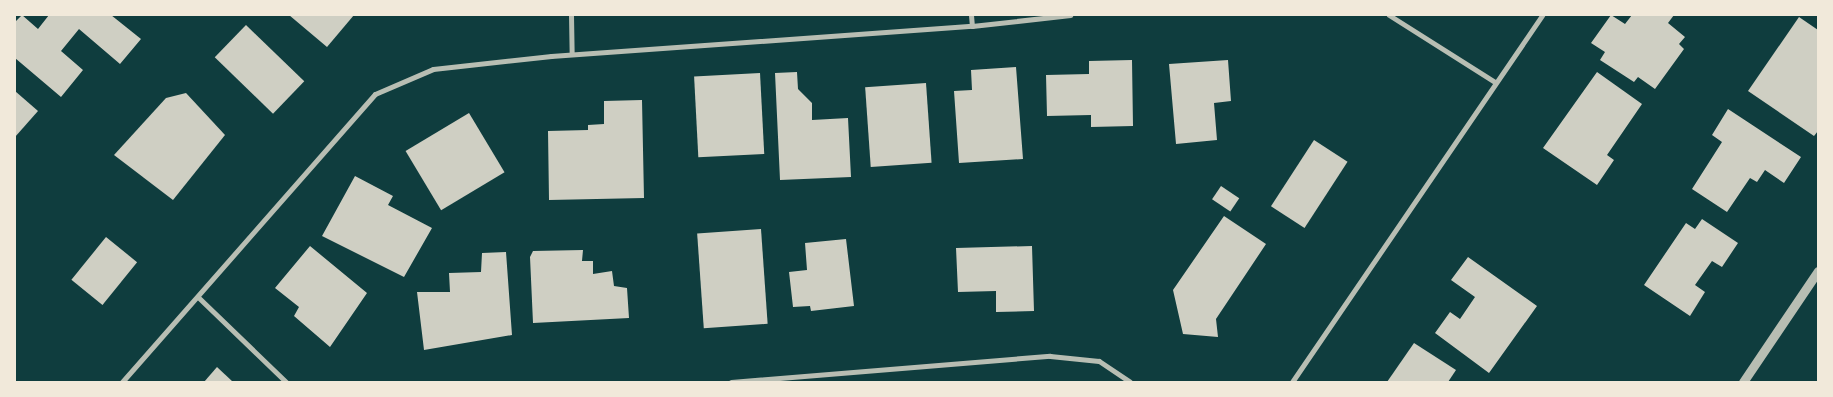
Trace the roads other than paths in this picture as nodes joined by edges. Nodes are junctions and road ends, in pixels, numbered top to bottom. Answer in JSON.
{"nodes":[{"id":1,"x":571,"y":15,"type":"edge"},
{"id":2,"x":971,"y":15,"type":"edge"},
{"id":3,"x":1070,"y":15,"type":"edge"},
{"id":4,"x":1389,"y":15,"type":"edge"},
{"id":5,"x":1542,"y":15,"type":"edge"},
{"id":6,"x":972,"y":26,"type":"junction"},
{"id":7,"x":572,"y":54,"type":"junction"},
{"id":8,"x":1495,"y":82,"type":"junction"},
{"id":9,"x":1818,"y":271,"type":"edge"},
{"id":10,"x":199,"y":298,"type":"junction"},
{"id":11,"x":122,"y":382,"type":"edge"},
{"id":12,"x":286,"y":382,"type":"edge"},
{"id":13,"x":731,"y":382,"type":"edge"},
{"id":14,"x":1130,"y":382,"type":"edge"},
{"id":15,"x":1292,"y":382,"type":"edge"},
{"id":16,"x":1743,"y":382,"type":"edge"}],
"edges":[{"from":1,"to":7,"type":"street"},
{"from":2,"to":6,"type":"street"},
{"from":3,"to":6,"type":"street"},
{"from":4,"to":8,"type":"street"},
{"from":5,"to":8,"type":"street"},
{"from":6,"to":7,"type":"street"},
{"from":7,"to":10,"type":"street"},
{"from":8,"to":15,"type":"street"},
{"from":9,"to":16,"type":"street"},
{"from":10,"to":11,"type":"street"},
{"from":10,"to":12,"type":"street"},
{"from":13,"to":14,"type":"street"}]}
